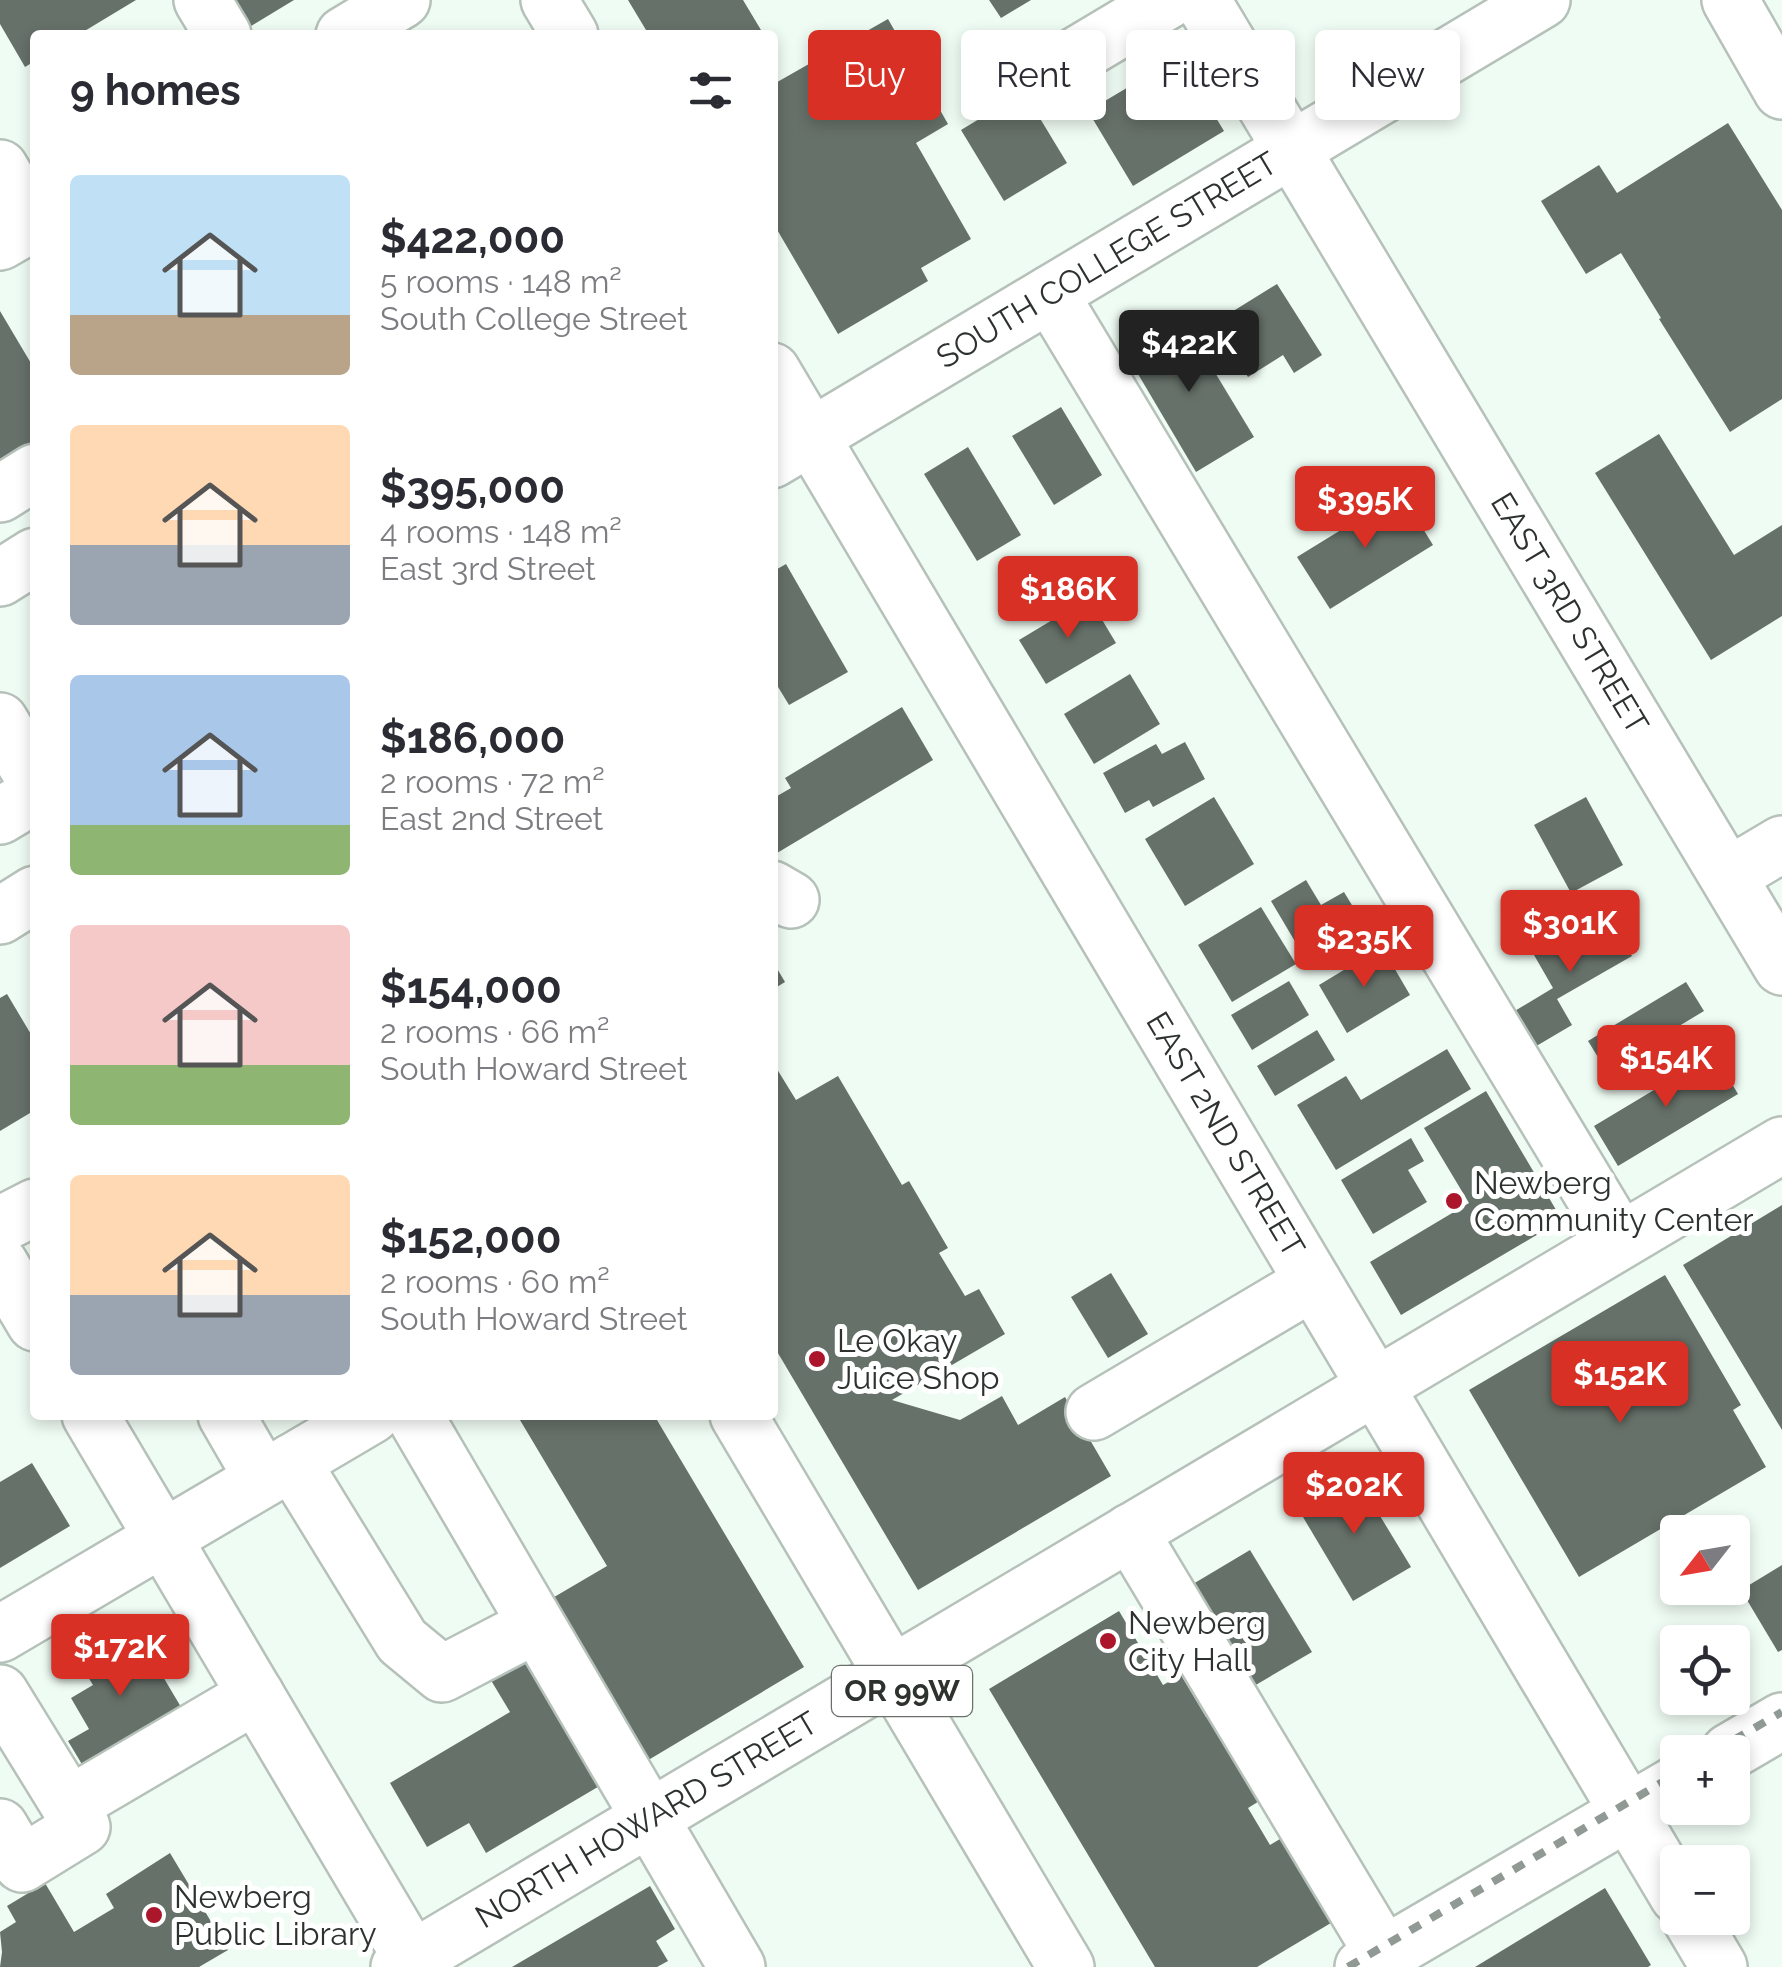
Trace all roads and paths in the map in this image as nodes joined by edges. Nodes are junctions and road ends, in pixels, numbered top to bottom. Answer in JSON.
{"nodes":[{"id":1,"x":402,"y":0,"type":"edge"},
{"id":2,"x":549,"y":0,"type":"edge"},
{"id":3,"x":1168,"y":0,"type":"edge"},
{"id":4,"x":1202,"y":0,"type":"edge"},
{"id":5,"x":1542,"y":0,"type":"edge"},
{"id":6,"x":1730,"y":0,"type":"edge"},
{"id":7,"x":352,"y":30,"type":"edge"},
{"id":8,"x":567,"y":30,"type":"edge"},
{"id":9,"x":1106,"y":37,"type":"edge"},
{"id":10,"x":1782,"y":91,"type":"edge"},
{"id":11,"x":1292,"y":148,"type":"junction"},
{"id":12,"x":0,"y":168,"type":"edge"},
{"id":13,"x":26,"y":228,"type":"edge"},
{"id":14,"x":1050,"y":294,"type":"junction"},
{"id":15,"x":778,"y":394,"type":"edge"},
{"id":16,"x":792,"y":448,"type":"edge"},
{"id":17,"x":30,"y":475,"type":"edge"},
{"id":18,"x":0,"y":494,"type":"edge"},
{"id":19,"x":30,"y":559,"type":"edge"},
{"id":20,"x":0,"y":578,"type":"edge"},
{"id":21,"x":0,"y":721,"type":"edge"},
{"id":22,"x":30,"y":772,"type":"edge"},
{"id":23,"x":30,"y":799,"type":"edge"},
{"id":24,"x":0,"y":816,"type":"edge"},
{"id":25,"x":1782,"y":844,"type":"edge"},
{"id":26,"x":1728,"y":876,"type":"junction"},
{"id":27,"x":30,"y":897,"type":"edge"},
{"id":28,"x":0,"y":916,"type":"edge"},
{"id":29,"x":1782,"y":967,"type":"edge"},
{"id":30,"x":1782,"y":1145,"type":"edge"},
{"id":31,"x":30,"y":1210,"type":"edge"},
{"id":32,"x":0,"y":1225,"type":"edge"},
{"id":33,"x":1620,"y":1240,"type":"junction"},
{"id":34,"x":0,"y":1264,"type":"edge"},
{"id":35,"x":1313,"y":1282,"type":"junction"},
{"id":36,"x":30,"y":1312,"type":"edge"},
{"id":37,"x":1375,"y":1386,"type":"junction"},
{"id":38,"x":1094,"y":1412,"type":"dead end"},
{"id":39,"x":93,"y":1420,"type":"edge"},
{"id":40,"x":231,"y":1420,"type":"edge"},
{"id":41,"x":362,"y":1420,"type":"edge"},
{"id":42,"x":417,"y":1420,"type":"edge"},
{"id":43,"x":741,"y":1420,"type":"edge"},
{"id":44,"x":278,"y":1471,"type":"junction"},
{"id":45,"x":1130,"y":1532,"type":"junction"},
{"id":46,"x":163,"y":1538,"type":"junction"},
{"id":47,"x":536,"y":1625,"type":"junction"},
{"id":48,"x":0,"y":1634,"type":"edge"},
{"id":49,"x":891,"y":1674,"type":"junction"},
{"id":50,"x":0,"y":1693,"type":"edge"},
{"id":51,"x":256,"y":1695,"type":"junction"},
{"id":52,"x":1782,"y":1722,"type":"edge"},
{"id":53,"x":1750,"y":1740,"type":"edge"},
{"id":54,"x":1660,"y":1793,"type":"edge"},
{"id":55,"x":70,"y":1804,"type":"junction"},
{"id":56,"x":1628,"y":1812,"type":"junction"},
{"id":57,"x":650,"y":1819,"type":"junction"},
{"id":58,"x":0,"y":1827,"type":"edge"},
{"id":59,"x":1660,"y":1866,"type":"edge"},
{"id":60,"x":1700,"y":1935,"type":"edge"},
{"id":61,"x":1379,"y":1963,"type":"edge"},
{"id":62,"x":409,"y":1964,"type":"edge"},
{"id":63,"x":737,"y":1967,"type":"edge"},
{"id":64,"x":1066,"y":1967,"type":"edge"},
{"id":65,"x":1720,"y":1967,"type":"edge"}],
"edges":[{"from":1,"to":7,"type":"street"},
{"from":2,"to":8,"type":"street"},
{"from":3,"to":9,"type":"street"},
{"from":4,"to":11,"type":"street","name":"EAST 3RD STREET"},
{"from":5,"to":11,"type":"street","name":"SOUTH COLLEGE STREET"},
{"from":6,"to":10,"type":"street"},
{"from":11,"to":14,"type":"street","name":"SOUTH COLLEGE STREET"},
{"from":11,"to":26,"type":"street","name":"EAST 3RD STREET"},
{"from":12,"to":13,"type":"street"},
{"from":14,"to":16,"type":"street","name":"SOUTH COLLEGE STREET"},
{"from":14,"to":33,"type":"street"},
{"from":15,"to":16,"type":"street","name":"EAST 2ND STREET"},
{"from":16,"to":35,"type":"street","name":"EAST 2ND STREET"},
{"from":17,"to":18,"type":"street"},
{"from":19,"to":20,"type":"street"},
{"from":21,"to":22,"type":"street"},
{"from":23,"to":24,"type":"street"},
{"from":25,"to":26,"type":"street"},
{"from":26,"to":29,"type":"street","name":"EAST 3RD STREET"},
{"from":27,"to":28,"type":"street"},
{"from":30,"to":33,"type":"street","name":"NORTH HOWARD STREET"},
{"from":31,"to":32,"type":"street"},
{"from":33,"to":37,"type":"street","name":"NORTH HOWARD STREET"},
{"from":34,"to":36,"type":"street"},
{"from":35,"to":37,"type":"street","name":"EAST 2ND STREET"},
{"from":35,"to":38,"type":"street"},
{"from":37,"to":45,"type":"street","name":"NORTH HOWARD STREET"},
{"from":37,"to":56,"type":"street","name":"EAST 2ND STREET"},
{"from":39,"to":46,"type":"street"},
{"from":40,"to":44,"type":"street"},
{"from":41,"to":44,"type":"street"},
{"from":42,"to":47,"type":"street"},
{"from":43,"to":49,"type":"street","number":"OR 99W"},
{"from":44,"to":46,"type":"street"},
{"from":44,"to":47,"type":"street"},
{"from":45,"to":49,"type":"street","name":"NORTH HOWARD STREET"},
{"from":45,"to":61,"type":"street"},
{"from":46,"to":48,"type":"street"},
{"from":46,"to":51,"type":"street"},
{"from":47,"to":57,"type":"street"},
{"from":49,"to":57,"type":"street","name":"NORTH HOWARD STREET"},
{"from":49,"to":64,"type":"street","number":"OR 99W"},
{"from":50,"to":55,"type":"street"},
{"from":51,"to":55,"type":"street"},
{"from":51,"to":62,"type":"street"},
{"from":52,"to":53,"type":"street"},
{"from":54,"to":56,"type":"street"},
{"from":55,"to":58,"type":"street"},
{"from":56,"to":59,"type":"street","name":"EAST 2ND STREET"},
{"from":56,"to":61,"type":"street"},
{"from":57,"to":62,"type":"street","name":"NORTH HOWARD STREET"},
{"from":57,"to":63,"type":"street"},
{"from":60,"to":65,"type":"street"}]}
